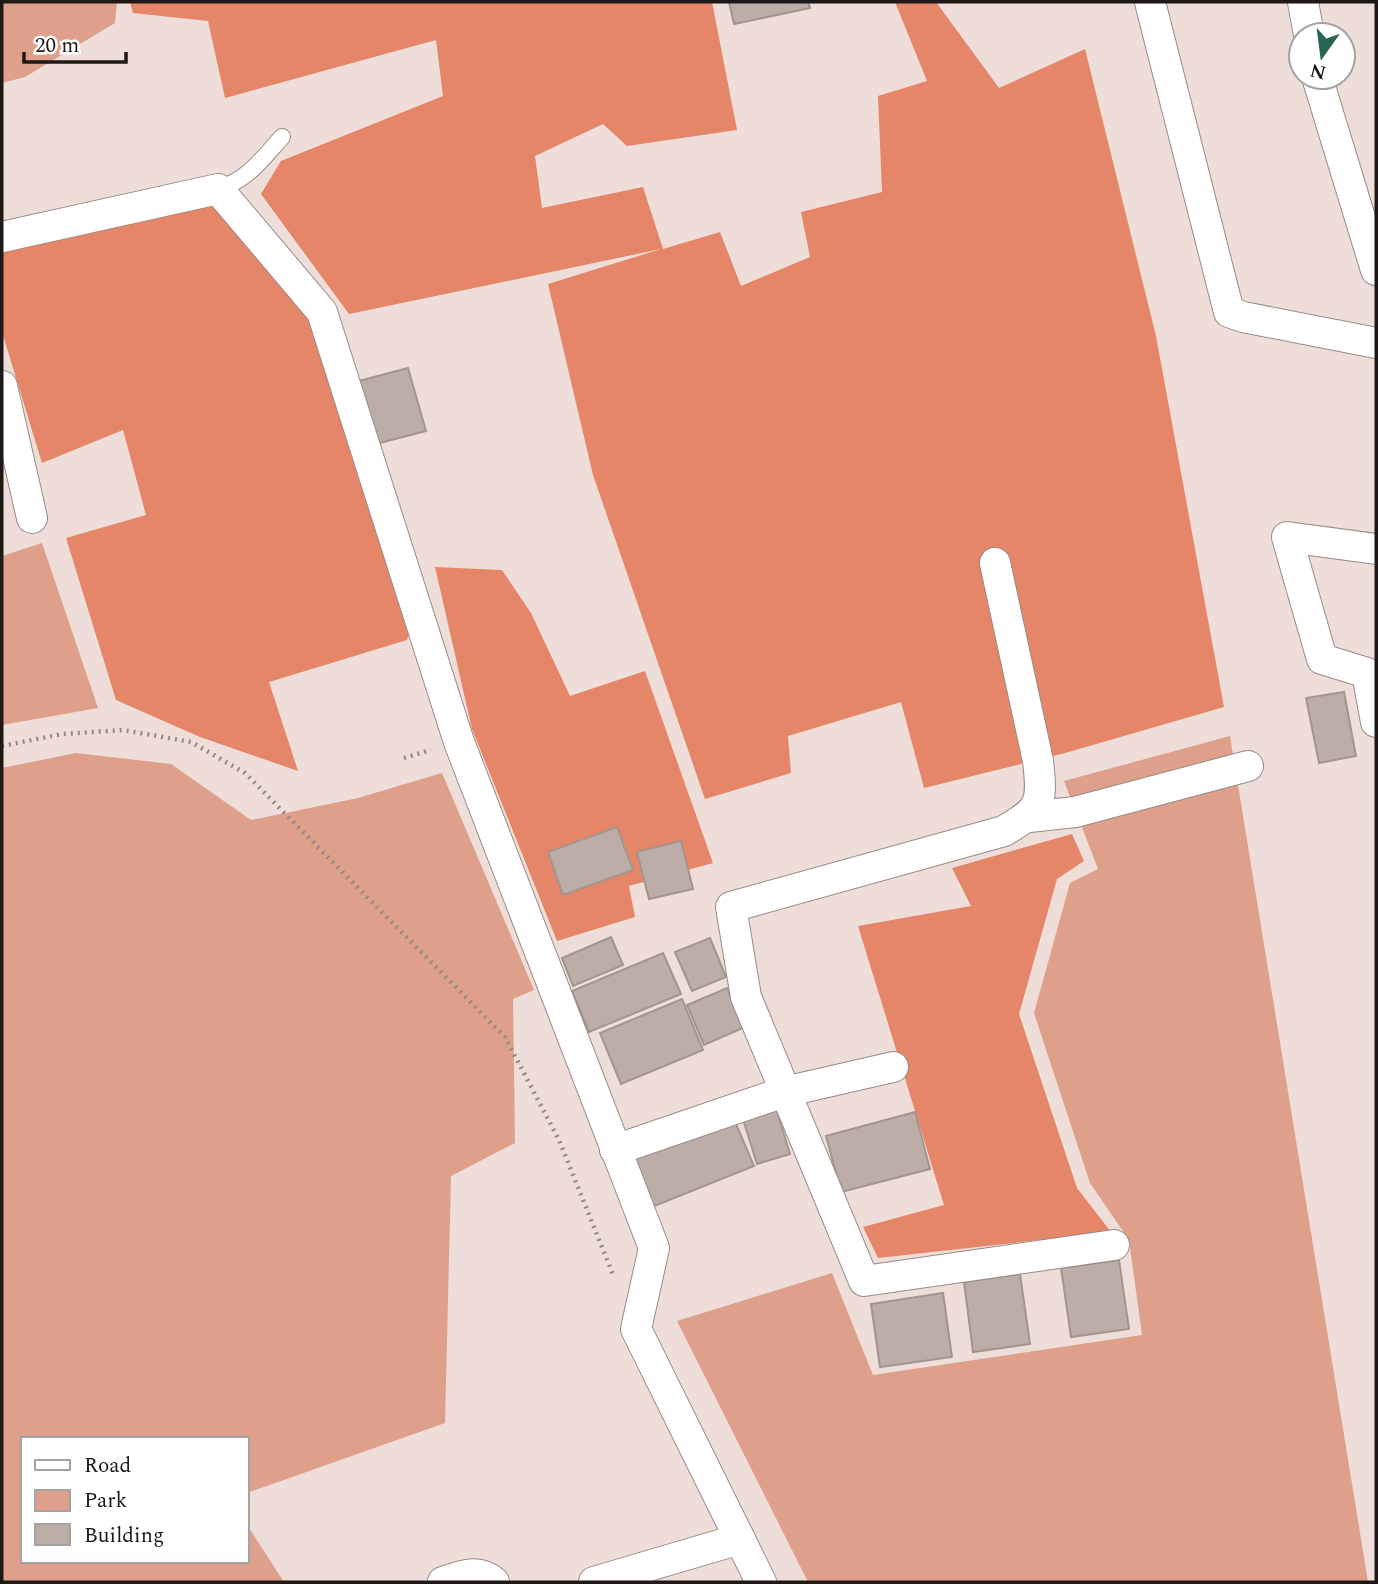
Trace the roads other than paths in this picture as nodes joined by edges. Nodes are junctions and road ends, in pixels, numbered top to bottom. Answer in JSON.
{"nodes":[{"id":1,"x":1150,"y":2,"type":"edge"},
{"id":2,"x":1303,"y":2,"type":"edge"},
{"id":3,"x":1306,"y":21,"type":"edge"},
{"id":4,"x":1321,"y":91,"type":"edge"},
{"id":5,"x":282,"y":137,"type":"dead end"},
{"id":6,"x":218,"y":189,"type":"junction"},
{"id":7,"x":2,"y":237,"type":"edge"},
{"id":8,"x":1376,"y":270,"type":"edge"},
{"id":9,"x":1376,"y":343,"type":"edge"},
{"id":10,"x":2,"y":386,"type":"edge"},
{"id":11,"x":32,"y":518,"type":"dead end"},
{"id":12,"x":1376,"y":550,"type":"edge"},
{"id":13,"x":995,"y":564,"type":"dead end"},
{"id":14,"x":1372,"y":674,"type":"edge"},
{"id":15,"x":1376,"y":722,"type":"edge"},
{"id":16,"x":1248,"y":766,"type":"dead end"},
{"id":17,"x":1029,"y":817,"type":"junction"},
{"id":18,"x":893,"y":1067,"type":"dead end"},
{"id":19,"x":784,"y":1092,"type":"junction"},
{"id":20,"x":615,"y":1150,"type":"junction"},
{"id":21,"x":1114,"y":1245,"type":"dead end"},
{"id":22,"x":740,"y":1539,"type":"junction"},
{"id":23,"x":443,"y":1582,"type":"edge"},
{"id":24,"x":494,"y":1582,"type":"edge"},
{"id":25,"x":594,"y":1582,"type":"edge"},
{"id":26,"x":761,"y":1582,"type":"edge"}],
"edges":[{"from":1,"to":9,"type":"street"},
{"from":2,"to":3,"type":"street"},
{"from":4,"to":8,"type":"street"},
{"from":5,"to":6,"type":"lane"},
{"from":6,"to":7,"type":"street"},
{"from":6,"to":20,"type":"street"},
{"from":10,"to":11,"type":"street"},
{"from":12,"to":14,"type":"street"},
{"from":13,"to":17,"type":"street"},
{"from":14,"to":15,"type":"street"},
{"from":16,"to":17,"type":"street"},
{"from":17,"to":19,"type":"street"},
{"from":18,"to":19,"type":"street"},
{"from":19,"to":20,"type":"street"},
{"from":19,"to":21,"type":"street"},
{"from":20,"to":22,"type":"street"},
{"from":22,"to":25,"type":"street"},
{"from":22,"to":26,"type":"street"},
{"from":23,"to":24,"type":"street"}]}
